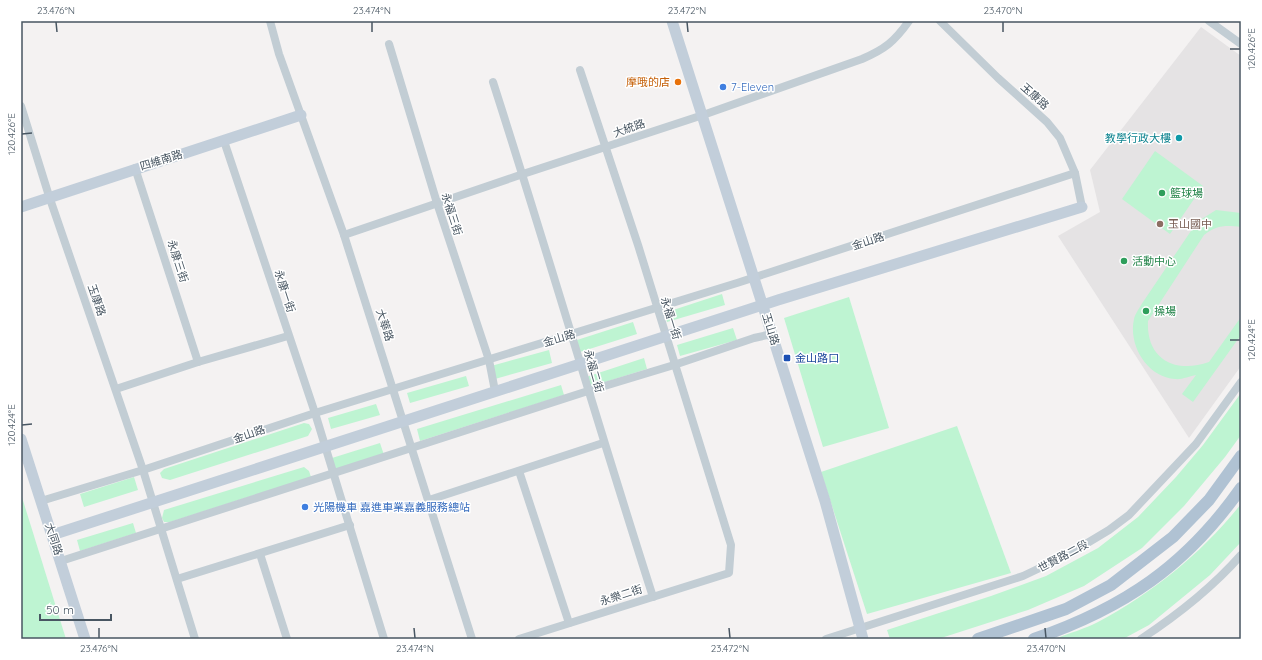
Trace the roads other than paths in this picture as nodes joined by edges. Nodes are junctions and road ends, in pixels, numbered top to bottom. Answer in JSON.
{"nodes":[{"id":1,"x":270,"y":21,"type":"edge"},
{"id":2,"x":672,"y":21,"type":"edge"},
{"id":3,"x":909,"y":21,"type":"edge"},
{"id":4,"x":940,"y":21,"type":"edge"},
{"id":5,"x":1209,"y":21,"type":"edge"},
{"id":6,"x":389,"y":44,"type":"dead end"},
{"id":7,"x":1241,"y":44,"type":"edge"},
{"id":8,"x":580,"y":70,"type":"dead end"},
{"id":9,"x":494,"y":82,"type":"dead end"},
{"id":10,"x":21,"y":106,"type":"edge"},
{"id":11,"x":302,"y":114,"type":"junction"},
{"id":12,"x":703,"y":115,"type":"junction"},
{"id":13,"x":224,"y":141,"type":"junction"},
{"id":14,"x":605,"y":148,"type":"junction"},
{"id":15,"x":135,"y":168,"type":"junction"},
{"id":16,"x":1076,"y":173,"type":"junction"},
{"id":17,"x":523,"y":174,"type":"junction"},
{"id":18,"x":49,"y":196,"type":"junction"},
{"id":19,"x":437,"y":203,"type":"junction"},
{"id":20,"x":21,"y":207,"type":"edge"},
{"id":21,"x":1082,"y":207,"type":"joint"},
{"id":22,"x":344,"y":235,"type":"junction"},
{"id":23,"x":754,"y":278,"type":"junction"},
{"id":24,"x":763,"y":305,"type":"junction"},
{"id":25,"x":657,"y":308,"type":"junction"},
{"id":26,"x":572,"y":333,"type":"junction"},
{"id":27,"x":772,"y":334,"type":"junction"},
{"id":28,"x":288,"y":336,"type":"junction"},
{"id":29,"x":666,"y":338,"type":"junction"},
{"id":30,"x":489,"y":360,"type":"junction"},
{"id":31,"x":198,"y":362,"type":"junction"},
{"id":32,"x":581,"y":364,"type":"junction"},
{"id":33,"x":674,"y":365,"type":"junction"},
{"id":34,"x":1241,"y":382,"type":"edge"},
{"id":35,"x":116,"y":389,"type":"junction"},
{"id":36,"x":393,"y":389,"type":"junction"},
{"id":37,"x":495,"y":391,"type":"junction"},
{"id":38,"x":588,"y":391,"type":"junction"},
{"id":39,"x":315,"y":413,"type":"junction"},
{"id":40,"x":403,"y":422,"type":"junction"},
{"id":41,"x":21,"y":439,"type":"edge"},
{"id":42,"x":604,"y":443,"type":"junction"},
{"id":43,"x":325,"y":448,"type":"junction"},
{"id":44,"x":412,"y":448,"type":"junction"},
{"id":45,"x":1241,"y":456,"type":"edge"},
{"id":46,"x":143,"y":470,"type":"junction"},
{"id":47,"x":519,"y":471,"type":"junction"},
{"id":48,"x":334,"y":473,"type":"junction"},
{"id":49,"x":1241,"y":488,"type":"edge"},
{"id":50,"x":429,"y":500,"type":"junction"},
{"id":51,"x":41,"y":501,"type":"junction"},
{"id":52,"x":152,"y":502,"type":"junction"},
{"id":53,"x":350,"y":525,"type":"junction"},
{"id":54,"x":161,"y":528,"type":"junction"},
{"id":55,"x":52,"y":535,"type":"junction"},
{"id":56,"x":260,"y":554,"type":"junction"},
{"id":57,"x":1241,"y":556,"type":"edge"},
{"id":58,"x":61,"y":562,"type":"junction"},
{"id":59,"x":730,"y":573,"type":"joint"},
{"id":60,"x":177,"y":579,"type":"junction"},
{"id":61,"x":653,"y":597,"type":"junction"},
{"id":62,"x":569,"y":623,"type":"junction"},
{"id":63,"x":862,"y":634,"type":"edge"},
{"id":64,"x":85,"y":639,"type":"edge"},
{"id":65,"x":195,"y":639,"type":"edge"},
{"id":66,"x":287,"y":639,"type":"edge"},
{"id":67,"x":384,"y":639,"type":"edge"},
{"id":68,"x":472,"y":639,"type":"edge"},
{"id":69,"x":519,"y":639,"type":"edge"},
{"id":70,"x":826,"y":639,"type":"edge"},
{"id":71,"x":978,"y":639,"type":"edge"},
{"id":72,"x":1034,"y":639,"type":"edge"},
{"id":73,"x":1141,"y":639,"type":"edge"}],
"edges":[{"from":1,"to":11,"type":"street","name":"大華路"},
{"from":2,"to":12,"type":"street","name":"玉山路"},
{"from":3,"to":12,"type":"street","name":"大統路"},
{"from":4,"to":16,"type":"street","name":"玉康路"},
{"from":5,"to":7,"type":"street"},
{"from":6,"to":19,"type":"street","name":"永福三街"},
{"from":8,"to":14,"type":"street","name":"永福一街"},
{"from":9,"to":17,"type":"street","name":"永福二街"},
{"from":10,"to":18,"type":"street","name":"玉康路"},
{"from":11,"to":13,"type":"street","name":"四維南路"},
{"from":11,"to":22,"type":"street","name":"大華路"},
{"from":12,"to":14,"type":"street","name":"大統路"},
{"from":12,"to":23,"type":"street","name":"玉山路"},
{"from":13,"to":15,"type":"street","name":"四維南路"},
{"from":13,"to":28,"type":"street","name":"永康一街"},
{"from":14,"to":17,"type":"street","name":"大統路"},
{"from":14,"to":25,"type":"street","name":"永福一街"},
{"from":15,"to":18,"type":"street","name":"四維南路"},
{"from":15,"to":31,"type":"street","name":"永康三街"},
{"from":16,"to":21,"type":"street","name":"玉康路"},
{"from":16,"to":23,"type":"street","name":"金山路"},
{"from":17,"to":19,"type":"street","name":"大統路"},
{"from":17,"to":26,"type":"street","name":"永福二街"},
{"from":18,"to":20,"type":"street","name":"四維南路"},
{"from":18,"to":35,"type":"street","name":"玉康路"},
{"from":19,"to":22,"type":"street","name":"大統路"},
{"from":19,"to":30,"type":"street","name":"永福三街"},
{"from":21,"to":24,"type":"street"},
{"from":22,"to":36,"type":"street","name":"大華路"},
{"from":23,"to":24,"type":"street","name":"玉山路"},
{"from":23,"to":25,"type":"street","name":"金山路"},
{"from":24,"to":27,"type":"street","name":"玉山路"},
{"from":24,"to":29,"type":"street"},
{"from":25,"to":26,"type":"street","name":"金山路"},
{"from":25,"to":29,"type":"street","name":"永福一街"},
{"from":26,"to":30,"type":"street","name":"金山路"},
{"from":26,"to":32,"type":"street","name":"永福二街"},
{"from":27,"to":33,"type":"street"},
{"from":27,"to":63,"type":"street","name":"玉山路"},
{"from":28,"to":31,"type":"street"},
{"from":28,"to":39,"type":"street","name":"永康一街"},
{"from":29,"to":32,"type":"street"},
{"from":29,"to":33,"type":"street","name":"永福一街"},
{"from":30,"to":36,"type":"street","name":"金山路"},
{"from":30,"to":37,"type":"street","name":"永福三街"},
{"from":31,"to":35,"type":"street"},
{"from":32,"to":37,"type":"street"},
{"from":32,"to":38,"type":"street","name":"永福二街"},
{"from":33,"to":38,"type":"street"},
{"from":33,"to":59,"type":"street","name":"永福一街"},
{"from":34,"to":63,"type":"street","name":"世賢路二段"},
{"from":35,"to":46,"type":"street","name":"玉康路"},
{"from":36,"to":39,"type":"street","name":"金山路"},
{"from":36,"to":40,"type":"street","name":"大華路"},
{"from":37,"to":40,"type":"street"},
{"from":38,"to":42,"type":"street","name":"永福二街"},
{"from":38,"to":44,"type":"street"},
{"from":39,"to":43,"type":"street","name":"永康一街"},
{"from":39,"to":46,"type":"street","name":"金山路"},
{"from":40,"to":43,"type":"street"},
{"from":40,"to":44,"type":"street","name":"大華路"},
{"from":41,"to":51,"type":"street","name":"大同路"},
{"from":42,"to":47,"type":"street"},
{"from":42,"to":61,"type":"street","name":"永福二街"},
{"from":43,"to":48,"type":"street","name":"永康一街"},
{"from":43,"to":52,"type":"street"},
{"from":44,"to":48,"type":"street"},
{"from":44,"to":50,"type":"street","name":"大華路"},
{"from":45,"to":71,"type":"main road"},
{"from":46,"to":51,"type":"street","name":"金山路"},
{"from":46,"to":52,"type":"street","name":"玉康路"},
{"from":47,"to":50,"type":"street"},
{"from":47,"to":62,"type":"street"},
{"from":48,"to":53,"type":"street","name":"永康一街"},
{"from":48,"to":54,"type":"street"},
{"from":49,"to":72,"type":"main road"},
{"from":50,"to":68,"type":"street","name":"大華路"},
{"from":51,"to":55,"type":"street","name":"大同路"},
{"from":52,"to":54,"type":"street","name":"玉康路"},
{"from":52,"to":55,"type":"street"},
{"from":53,"to":56,"type":"street"},
{"from":53,"to":67,"type":"street","name":"永康一街"},
{"from":54,"to":58,"type":"street"},
{"from":54,"to":60,"type":"street","name":"玉康路"},
{"from":55,"to":58,"type":"street","name":"大同路"},
{"from":56,"to":60,"type":"street"},
{"from":56,"to":66,"type":"street"},
{"from":57,"to":73,"type":"street"},
{"from":58,"to":64,"type":"street","name":"大同路"},
{"from":59,"to":61,"type":"street","name":"永樂二街"},
{"from":60,"to":65,"type":"street","name":"玉康路"},
{"from":61,"to":62,"type":"street","name":"永樂二街"},
{"from":62,"to":69,"type":"street","name":"永樂二街"},
{"from":63,"to":70,"type":"street","name":"世賢路二段"}]}
